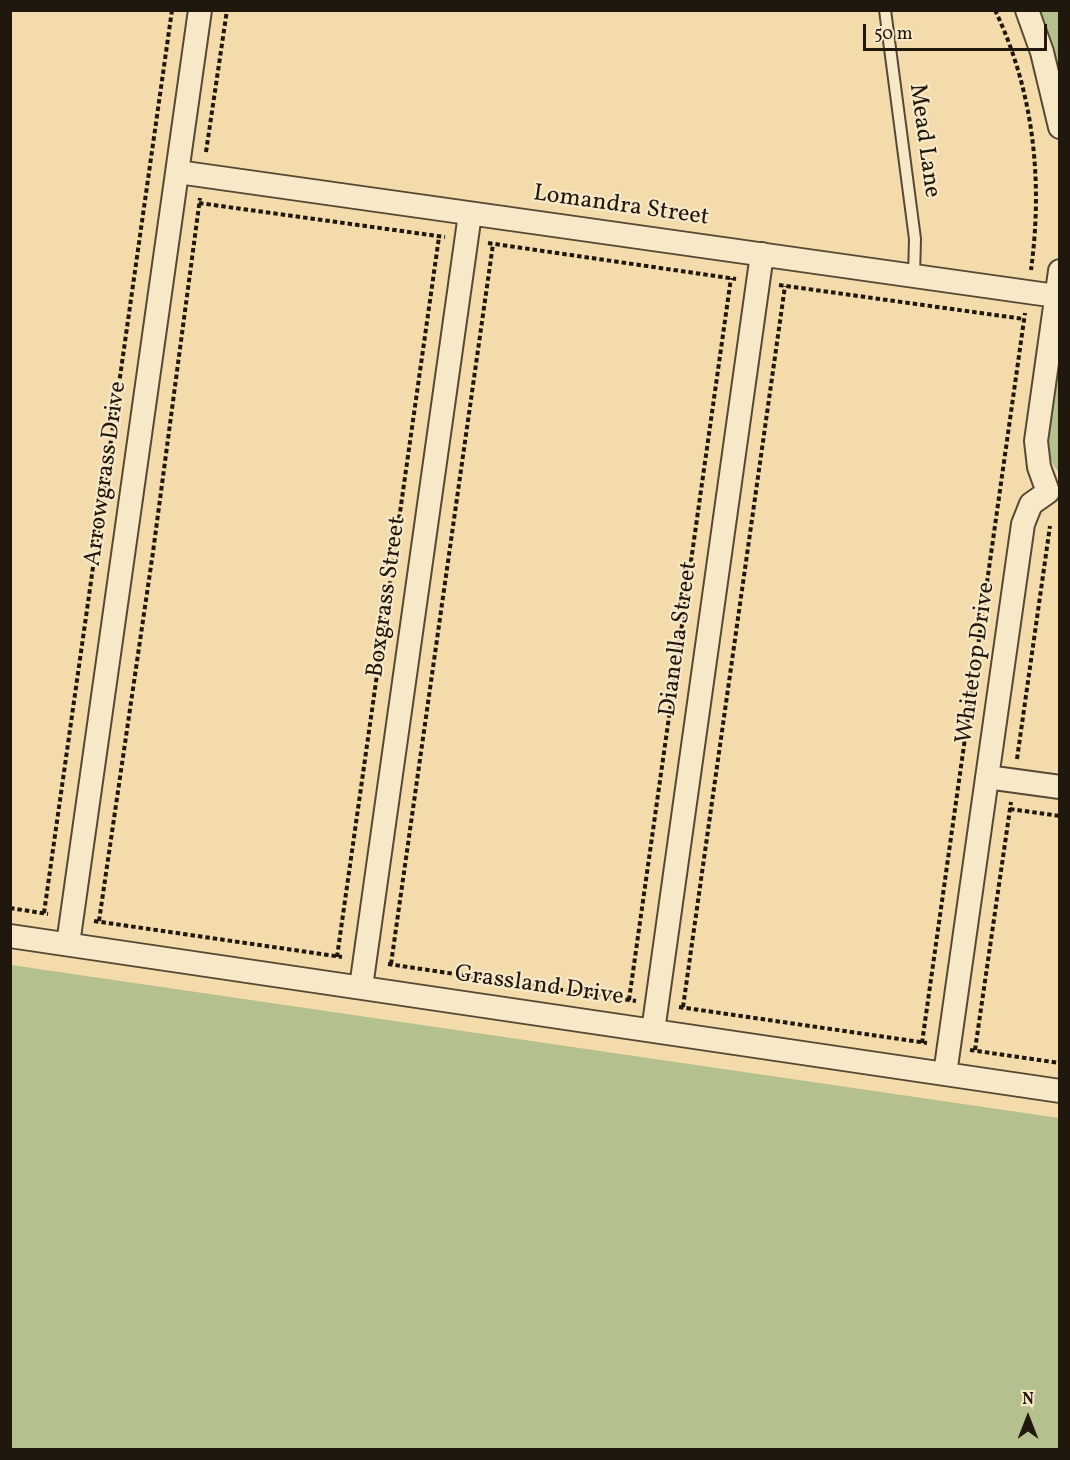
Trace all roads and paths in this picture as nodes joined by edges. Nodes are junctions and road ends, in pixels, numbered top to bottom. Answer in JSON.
{"nodes":[{"id":1,"x":172,"y":10,"type":"edge"},
{"id":2,"x":200,"y":10,"type":"edge"},
{"id":3,"x":227,"y":10,"type":"edge"},
{"id":4,"x":885,"y":10,"type":"edge"},
{"id":5,"x":995,"y":10,"type":"edge"},
{"id":6,"x":1027,"y":10,"type":"edge"},
{"id":7,"x":1059,"y":127,"type":"edge"},
{"id":8,"x":178,"y":172,"type":"junction"},
{"id":9,"x":203,"y":176,"type":"junction"},
{"id":10,"x":199,"y":202,"type":"junction"},
{"id":11,"x":470,"y":214,"type":"junction"},
{"id":12,"x":439,"y":237,"type":"junction"},
{"id":13,"x":466,"y":240,"type":"junction"},
{"id":14,"x":493,"y":244,"type":"junction"},
{"id":15,"x":762,"y":254,"type":"junction"},
{"id":16,"x":1059,"y":271,"type":"edge"},
{"id":17,"x":914,"y":276,"type":"junction"},
{"id":18,"x":731,"y":278,"type":"junction"},
{"id":19,"x":759,"y":282,"type":"junction"},
{"id":20,"x":785,"y":286,"type":"junction"},
{"id":21,"x":1028,"y":293,"type":"junction"},
{"id":22,"x":1056,"y":296,"type":"junction"},
{"id":23,"x":1024,"y":319,"type":"junction"},
{"id":24,"x":1054,"y":491,"type":"edge"},
{"id":25,"x":987,"y":777,"type":"junction"},
{"id":26,"x":1059,"y":787,"type":"edge"},
{"id":27,"x":1010,"y":809,"type":"dead end"},
{"id":28,"x":1059,"y":816,"type":"edge"},
{"id":29,"x":10,"y":908,"type":"edge"},
{"id":30,"x":44,"y":913,"type":"junction"},
{"id":31,"x":71,"y":918,"type":"junction"},
{"id":32,"x":99,"y":921,"type":"junction"},
{"id":33,"x":10,"y":936,"type":"edge"},
{"id":34,"x":68,"y":944,"type":"junction"},
{"id":35,"x":338,"y":957,"type":"junction"},
{"id":36,"x":365,"y":961,"type":"junction"},
{"id":37,"x":391,"y":964,"type":"junction"},
{"id":38,"x":361,"y":987,"type":"junction"},
{"id":39,"x":629,"y":1000,"type":"junction"},
{"id":40,"x":657,"y":1004,"type":"junction"},
{"id":41,"x":683,"y":1007,"type":"junction"},
{"id":42,"x":652,"y":1031,"type":"junction"},
{"id":43,"x":922,"y":1043,"type":"junction"},
{"id":44,"x":948,"y":1046,"type":"junction"},
{"id":45,"x":1059,"y":1063,"type":"edge"},
{"id":46,"x":945,"y":1074,"type":"junction"},
{"id":47,"x":1059,"y":1091,"type":"edge"}],
"edges":[{"from":1,"to":30,"type":"path"},
{"from":2,"to":8,"type":"street","name":"Arrowgrass Drive"},
{"from":3,"to":9,"type":"path"},
{"from":4,"to":17,"type":"lane","name":"Mead Lane"},
{"from":5,"to":21,"type":"path"},
{"from":6,"to":7,"type":"street"},
{"from":8,"to":9,"type":"street","name":"Lomandra Street"},
{"from":8,"to":31,"type":"street","name":"Arrowgrass Drive"},
{"from":9,"to":10,"type":"path"},
{"from":9,"to":11,"type":"street","name":"Lomandra Street"},
{"from":10,"to":12,"type":"path"},
{"from":10,"to":32,"type":"path"},
{"from":11,"to":13,"type":"street","name":"Boxgrass Street"},
{"from":11,"to":15,"type":"street","name":"Lomandra Street"},
{"from":12,"to":13,"type":"path"},
{"from":12,"to":35,"type":"path"},
{"from":13,"to":14,"type":"path"},
{"from":13,"to":36,"type":"street","name":"Boxgrass Street"},
{"from":14,"to":18,"type":"path"},
{"from":14,"to":37,"type":"path"},
{"from":15,"to":17,"type":"street","name":"Lomandra Street"},
{"from":15,"to":19,"type":"street","name":"Dianella Street"},
{"from":16,"to":22,"type":"street","name":"Whitetop Drive"},
{"from":17,"to":21,"type":"street","name":"Lomandra Street"},
{"from":18,"to":19,"type":"path"},
{"from":18,"to":39,"type":"path"},
{"from":19,"to":20,"type":"path"},
{"from":19,"to":40,"type":"street","name":"Dianella Street"},
{"from":20,"to":23,"type":"path"},
{"from":20,"to":41,"type":"path"},
{"from":21,"to":22,"type":"street","name":"Lomandra Street"},
{"from":21,"to":23,"type":"path"},
{"from":22,"to":24,"type":"street","name":"Whitetop Drive"},
{"from":23,"to":43,"type":"path"},
{"from":24,"to":25,"type":"street","name":"Whitetop Drive"},
{"from":25,"to":26,"type":"street"},
{"from":25,"to":44,"type":"street","name":"Whitetop Drive"},
{"from":27,"to":28,"type":"path"},
{"from":29,"to":30,"type":"path"},
{"from":30,"to":31,"type":"path"},
{"from":31,"to":32,"type":"path"},
{"from":31,"to":34,"type":"street","name":"Arrowgrass Drive"},
{"from":32,"to":35,"type":"path"},
{"from":33,"to":34,"type":"street","name":"Grassland Drive"},
{"from":34,"to":38,"type":"street","name":"Grassland Drive"},
{"from":35,"to":36,"type":"path"},
{"from":36,"to":37,"type":"path"},
{"from":36,"to":38,"type":"street","name":"Boxgrass Street"},
{"from":37,"to":39,"type":"path"},
{"from":38,"to":42,"type":"street","name":"Grassland Drive"},
{"from":39,"to":40,"type":"path"},
{"from":40,"to":41,"type":"path"},
{"from":40,"to":42,"type":"street","name":"Dianella Street"},
{"from":41,"to":43,"type":"path"},
{"from":42,"to":46,"type":"street","name":"Grassland Drive"},
{"from":43,"to":44,"type":"path"},
{"from":44,"to":45,"type":"path"},
{"from":44,"to":46,"type":"street","name":"Whitetop Drive"},
{"from":46,"to":47,"type":"street","name":"Grassland Drive"}]}
